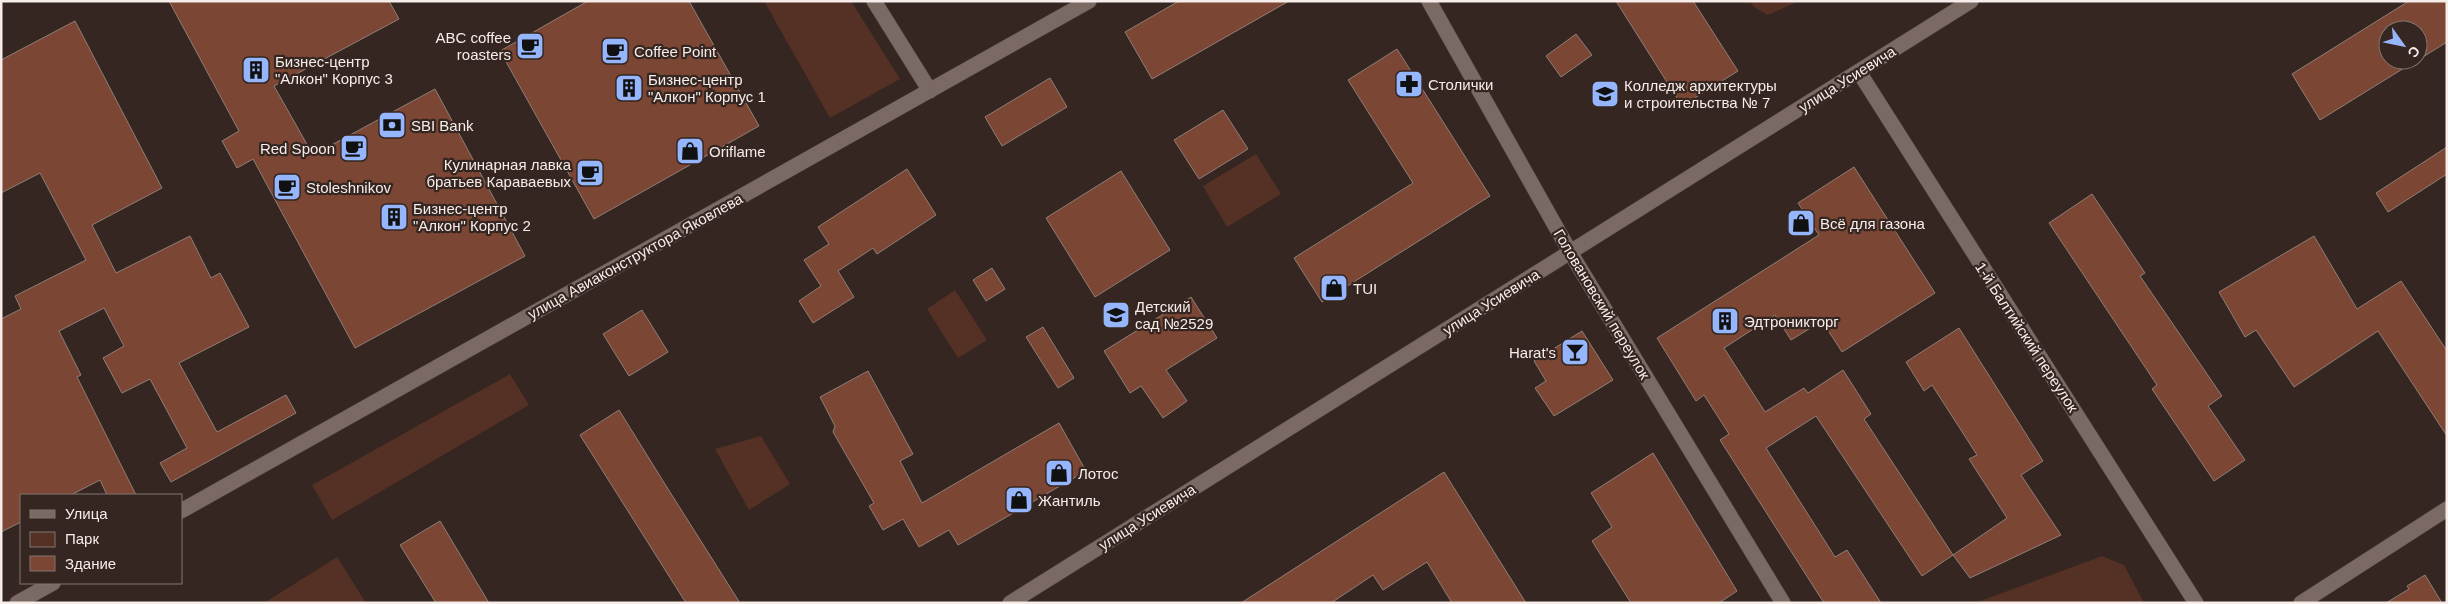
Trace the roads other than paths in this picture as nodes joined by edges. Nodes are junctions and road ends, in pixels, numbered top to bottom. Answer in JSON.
{"nodes":[{"id":1,"x":874,"y":1,"type":"edge"},
{"id":2,"x":1089,"y":1,"type":"edge"},
{"id":3,"x":1429,"y":1,"type":"edge"},
{"id":4,"x":1972,"y":1,"type":"edge"},
{"id":5,"x":1859,"y":72,"type":"junction"},
{"id":6,"x":930,"y":91,"type":"junction"},
{"id":7,"x":1570,"y":252,"type":"junction"},
{"id":8,"x":2447,"y":509,"type":"edge"},
{"id":9,"x":182,"y":510,"type":"edge"},
{"id":10,"x":51,"y":584,"type":"edge"},
{"id":11,"x":17,"y":603,"type":"edge"},
{"id":12,"x":1010,"y":603,"type":"edge"},
{"id":13,"x":1783,"y":603,"type":"edge"},
{"id":14,"x":2196,"y":603,"type":"edge"},
{"id":15,"x":2301,"y":603,"type":"edge"}],
"edges":[{"from":1,"to":6,"type":"street"},
{"from":2,"to":6,"type":"street","name":"улица Авиаконструктора Яковлева"},
{"from":3,"to":7,"type":"street","name":"Головановский переулок"},
{"from":4,"to":5,"type":"street","name":"улица Усиевича"},
{"from":5,"to":7,"type":"street","name":"улица Усиевича"},
{"from":5,"to":14,"type":"street","name":"1-й Балтийский переулок"},
{"from":6,"to":9,"type":"street","name":"улица Авиаконструктора Яковлева"},
{"from":7,"to":12,"type":"street","name":"улица Усиевича"},
{"from":7,"to":13,"type":"street","name":"Головановский переулок"},
{"from":8,"to":15,"type":"street"},
{"from":10,"to":11,"type":"street"}]}
